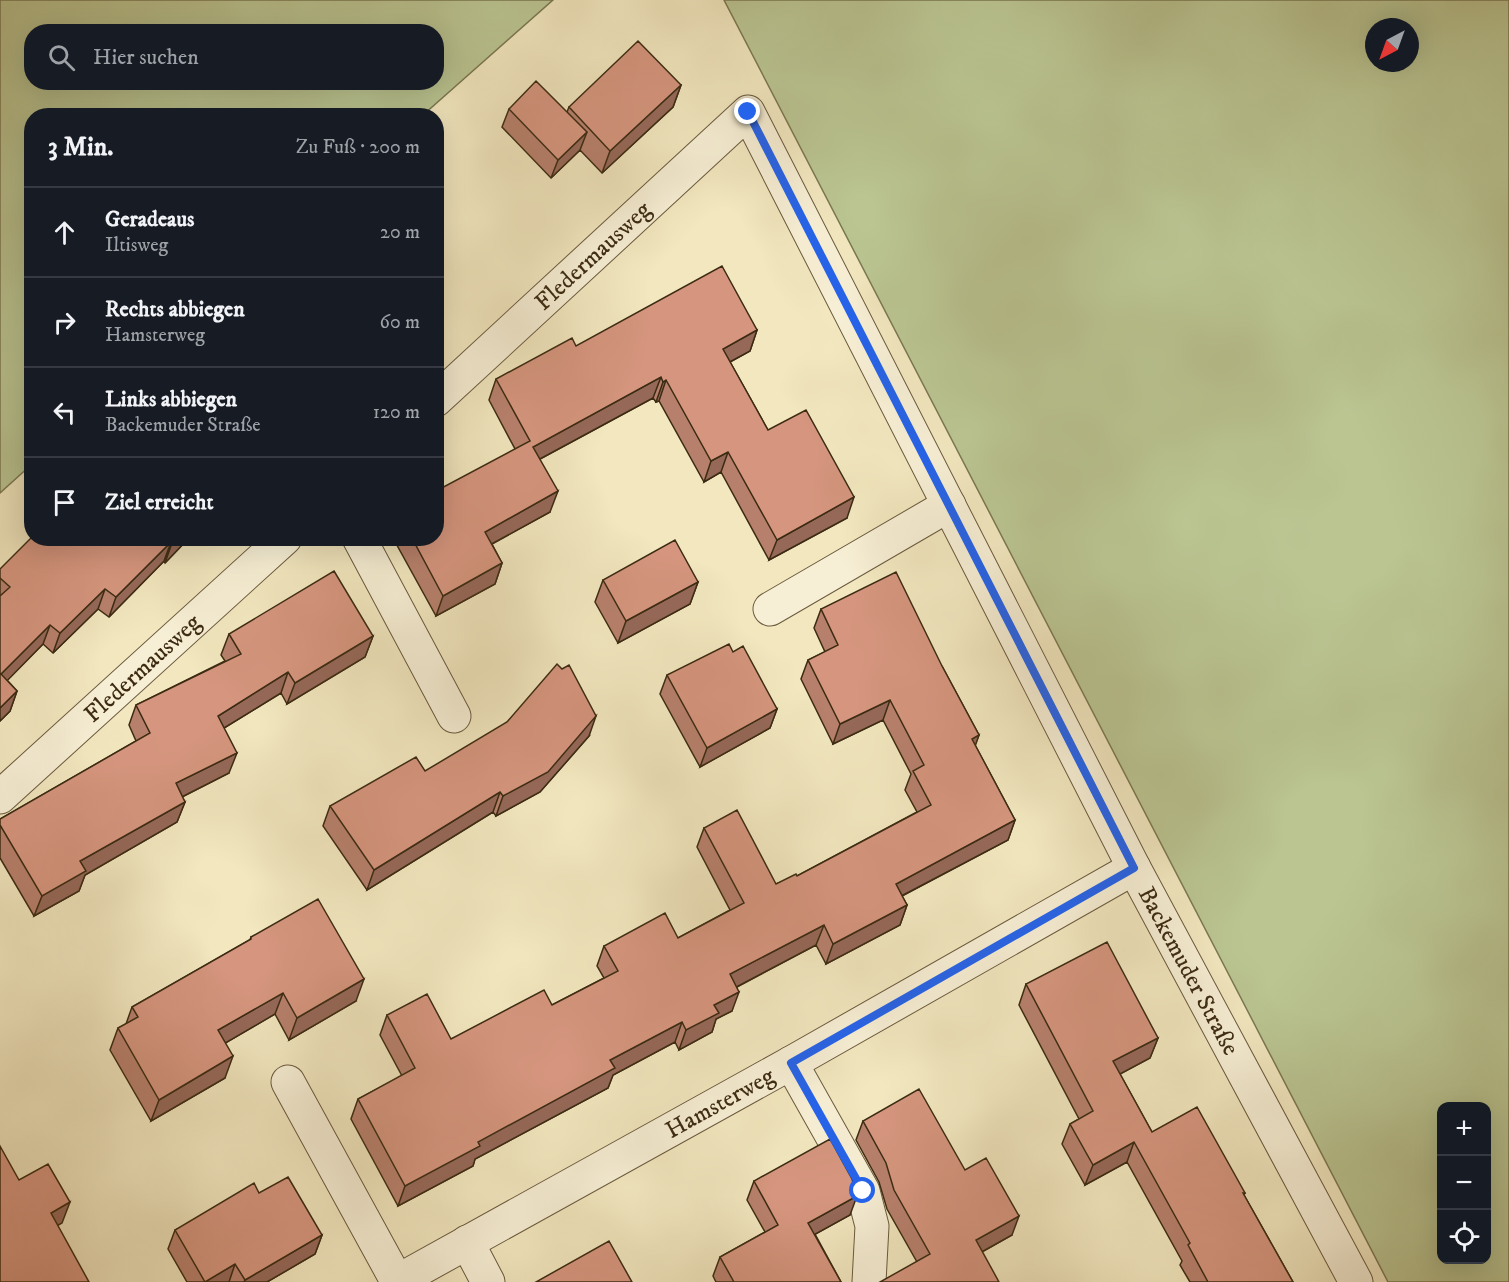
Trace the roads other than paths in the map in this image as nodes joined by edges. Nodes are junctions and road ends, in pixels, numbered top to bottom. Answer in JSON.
{"nodes":[{"id":1,"x":748,"y":112,"type":"joint"},
{"id":2,"x":444,"y":392,"type":"edge"},
{"id":3,"x":949,"y":505,"type":"junction"},
{"id":4,"x":276,"y":546,"type":"edge"},
{"id":5,"x":363,"y":546,"type":"edge"},
{"id":6,"x":770,"y":609,"type":"dead end"},
{"id":7,"x":454,"y":716,"type":"dead end"},
{"id":8,"x":0,"y":797,"type":"edge"},
{"id":9,"x":1134,"y":868,"type":"junction"},
{"id":10,"x":791,"y":1063,"type":"junction"},
{"id":11,"x":288,"y":1082,"type":"dead end"},
{"id":12,"x":467,"y":1242,"type":"junction"},
{"id":13,"x":397,"y":1282,"type":"edge"},
{"id":14,"x":488,"y":1282,"type":"edge"},
{"id":15,"x":869,"y":1282,"type":"edge"},
{"id":16,"x":1356,"y":1282,"type":"edge"}],
"edges":[{"from":1,"to":2,"type":"street","name":"Fledermausweg"},
{"from":1,"to":3,"type":"street","name":"Backemuder Straße"},
{"from":3,"to":6,"type":"street"},
{"from":3,"to":9,"type":"street","name":"Backemuder Straße"},
{"from":4,"to":8,"type":"street","name":"Fledermausweg"},
{"from":5,"to":7,"type":"street"},
{"from":9,"to":10,"type":"street","name":"Hamsterweg"},
{"from":9,"to":16,"type":"street","name":"Backemuder Straße"},
{"from":10,"to":12,"type":"street","name":"Hamsterweg"},
{"from":10,"to":15,"type":"street"},
{"from":11,"to":13,"type":"street","name":"Hamsterweg"},
{"from":12,"to":13,"type":"street","name":"Hamsterweg"},
{"from":12,"to":14,"type":"street"}]}
